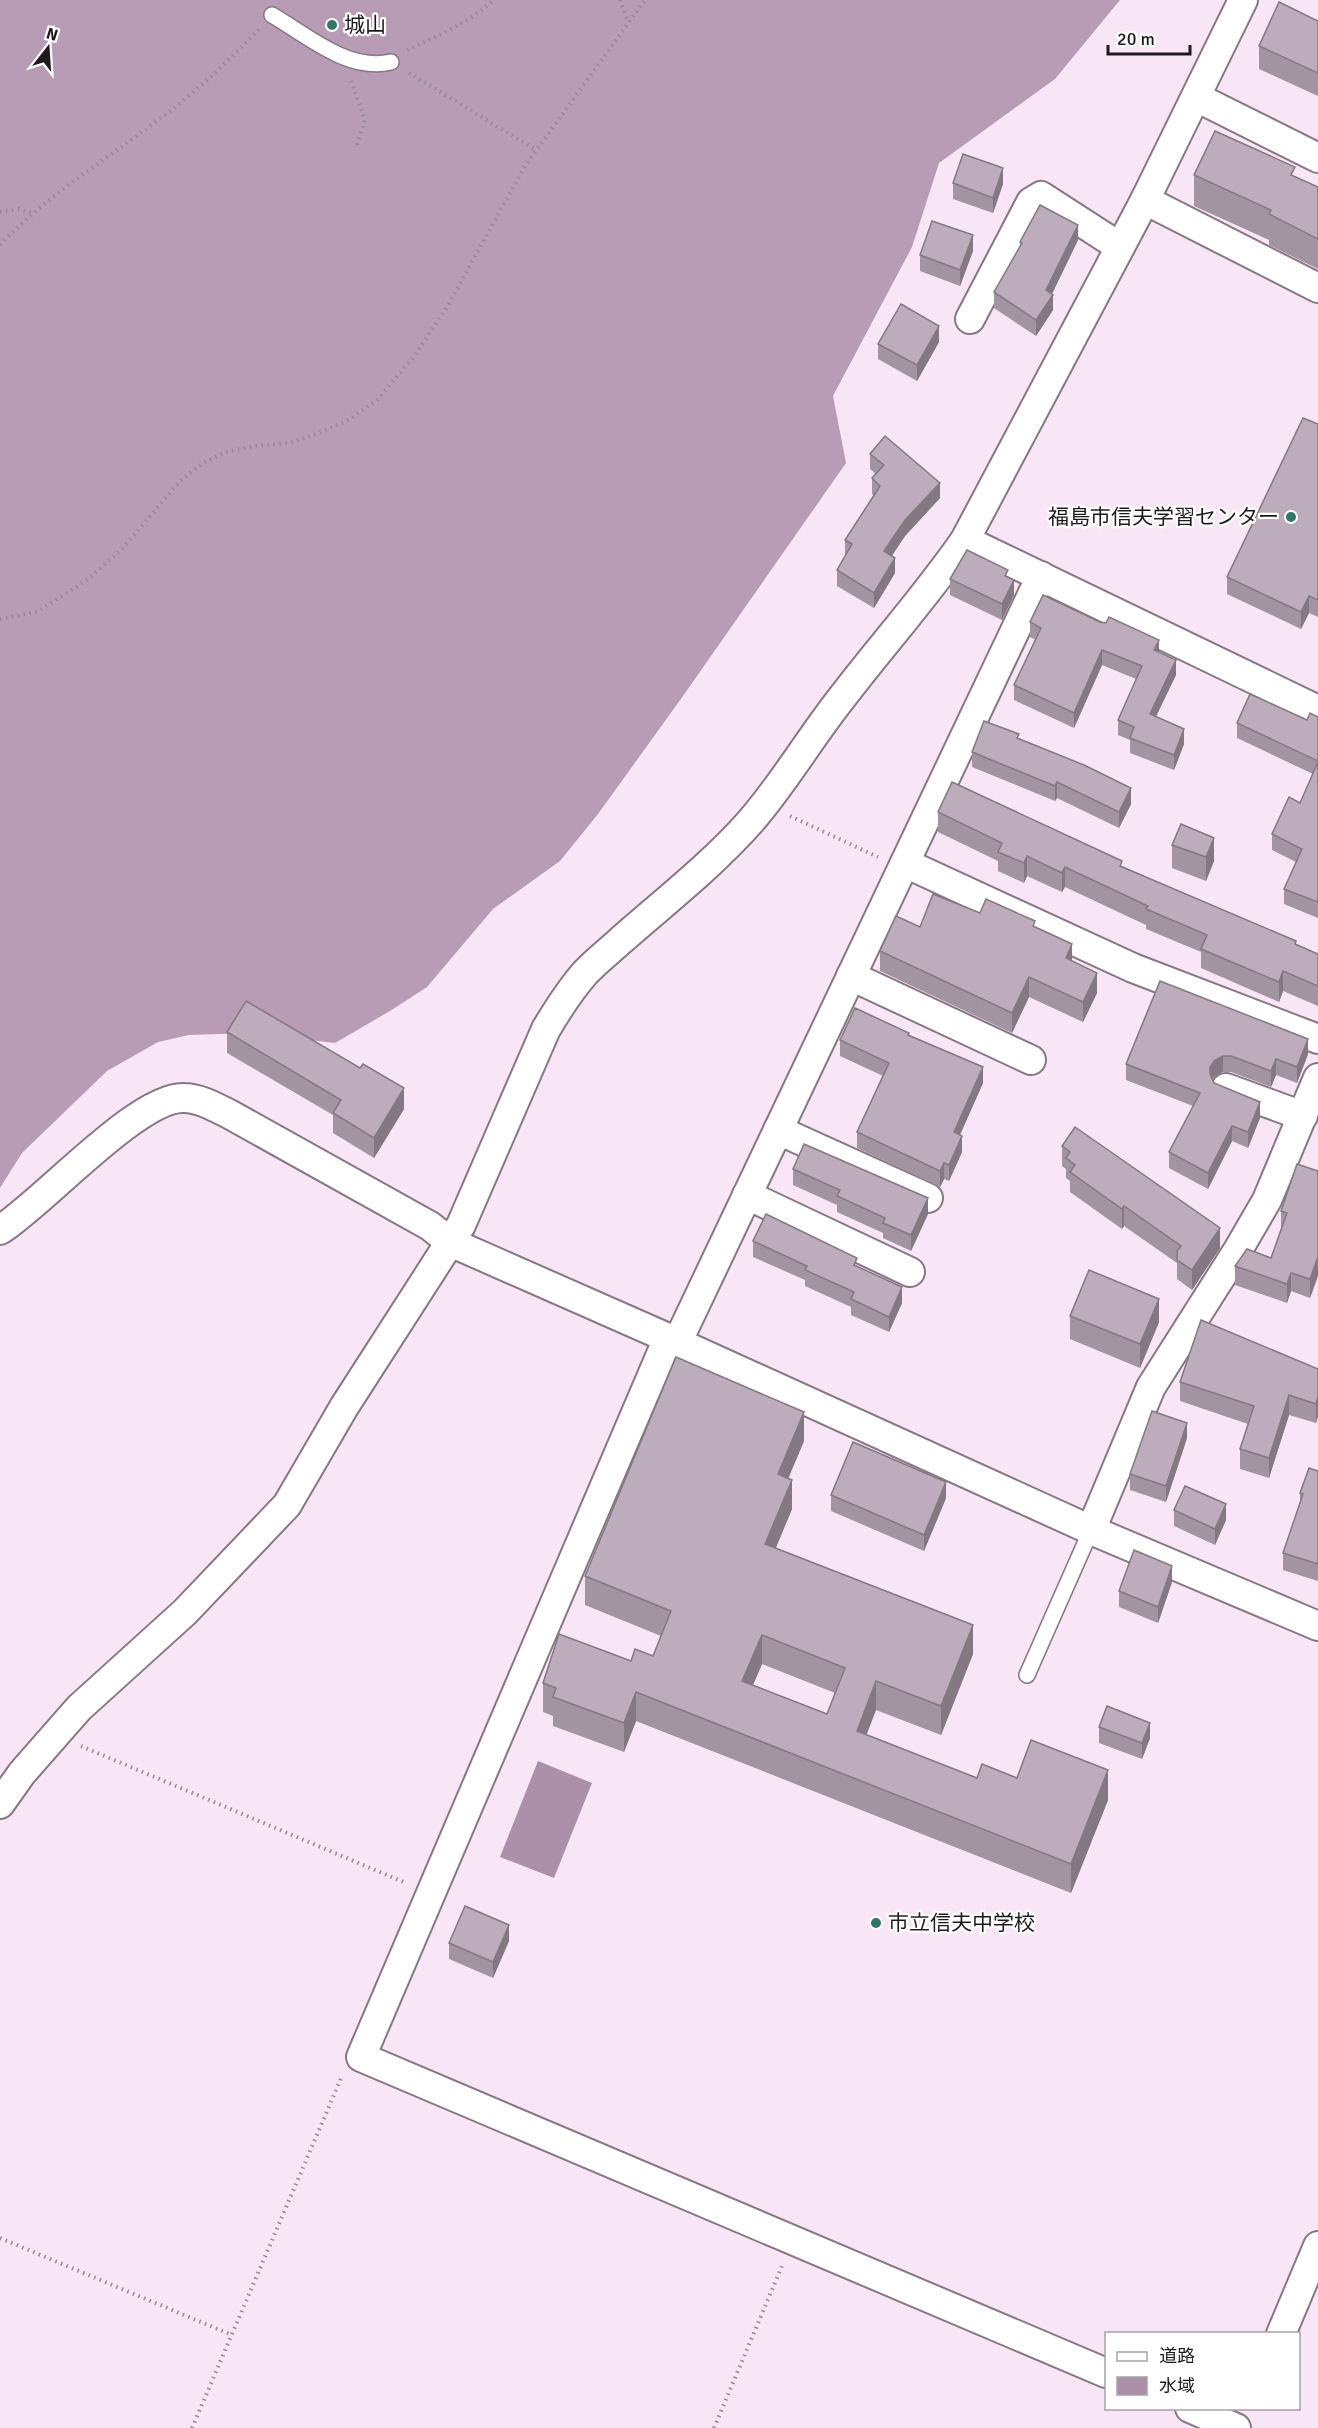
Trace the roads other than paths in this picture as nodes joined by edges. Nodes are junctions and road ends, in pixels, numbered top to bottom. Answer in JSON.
{"nodes":[{"id":1,"x":1243,"y":0,"type":"edge"},
{"id":2,"x":272,"y":15,"type":"road end"},
{"id":3,"x":391,"y":62,"type":"road end"},
{"id":4,"x":1196,"y":97,"type":"junction"},
{"id":5,"x":1318,"y":158,"type":"edge"},
{"id":6,"x":1145,"y":200,"type":"junction"},
{"id":7,"x":1120,"y":247,"type":"junction"},
{"id":8,"x":1318,"y":288,"type":"edge"},
{"id":9,"x":970,"y":319,"type":"dead end"},
{"id":10,"x":965,"y":540,"type":"junction"},
{"id":11,"x":1041,"y":576,"type":"junction"},
{"id":12,"x":1318,"y":710,"type":"edge"},
{"id":13,"x":904,"y":866,"type":"junction"},
{"id":14,"x":851,"y":976,"type":"junction"},
{"id":15,"x":1318,"y":1039,"type":"edge"},
{"id":16,"x":1031,"y":1060,"type":"dead end"},
{"id":17,"x":1318,"y":1078,"type":"edge"},
{"id":18,"x":1226,"y":1088,"type":"edge"},
{"id":19,"x":1304,"y":1116,"type":"junction"},
{"id":20,"x":778,"y":1130,"type":"junction"},
{"id":21,"x":747,"y":1195,"type":"junction"},
{"id":22,"x":928,"y":1198,"type":"edge"},
{"id":23,"x":0,"y":1230,"type":"edge"},
{"id":24,"x":450,"y":1242,"type":"junction"},
{"id":25,"x":910,"y":1272,"type":"dead end"},
{"id":26,"x":673,"y":1340,"type":"junction"},
{"id":27,"x":1091,"y":1530,"type":"junction"},
{"id":28,"x":1318,"y":1626,"type":"edge"},
{"id":29,"x":1027,"y":1675,"type":"dead end"},
{"id":30,"x":0,"y":1804,"type":"edge"},
{"id":31,"x":1318,"y":2246,"type":"edge"},
{"id":32,"x":1282,"y":2332,"type":"edge"},
{"id":33,"x":1105,"y":2372,"type":"edge"},
{"id":34,"x":1193,"y":2410,"type":"edge"},
{"id":35,"x":1247,"y":2410,"type":"edge"},
{"id":36,"x":1238,"y":2428,"type":"edge"}],
"edges":[{"from":1,"to":4,"type":"street"},
{"from":2,"to":3,"type":"lane"},
{"from":4,"to":5,"type":"street"},
{"from":4,"to":6,"type":"street"},
{"from":6,"to":7,"type":"street"},
{"from":6,"to":8,"type":"street"},
{"from":7,"to":9,"type":"street"},
{"from":7,"to":10,"type":"street"},
{"from":10,"to":11,"type":"street"},
{"from":10,"to":24,"type":"street"},
{"from":11,"to":12,"type":"street"},
{"from":11,"to":13,"type":"street"},
{"from":13,"to":14,"type":"street"},
{"from":13,"to":15,"type":"street"},
{"from":14,"to":16,"type":"street"},
{"from":14,"to":20,"type":"street"},
{"from":17,"to":19,"type":"street"},
{"from":18,"to":19,"type":"street"},
{"from":19,"to":27,"type":"street"},
{"from":20,"to":21,"type":"street"},
{"from":20,"to":22,"type":"street"},
{"from":21,"to":25,"type":"street"},
{"from":21,"to":26,"type":"street"},
{"from":23,"to":24,"type":"street"},
{"from":24,"to":26,"type":"street"},
{"from":24,"to":30,"type":"street"},
{"from":26,"to":27,"type":"street"},
{"from":26,"to":33,"type":"street"},
{"from":27,"to":28,"type":"street"},
{"from":27,"to":29,"type":"lane"},
{"from":31,"to":32,"type":"street"},
{"from":34,"to":36,"type":"street"},
{"from":35,"to":36,"type":"street"}]}
